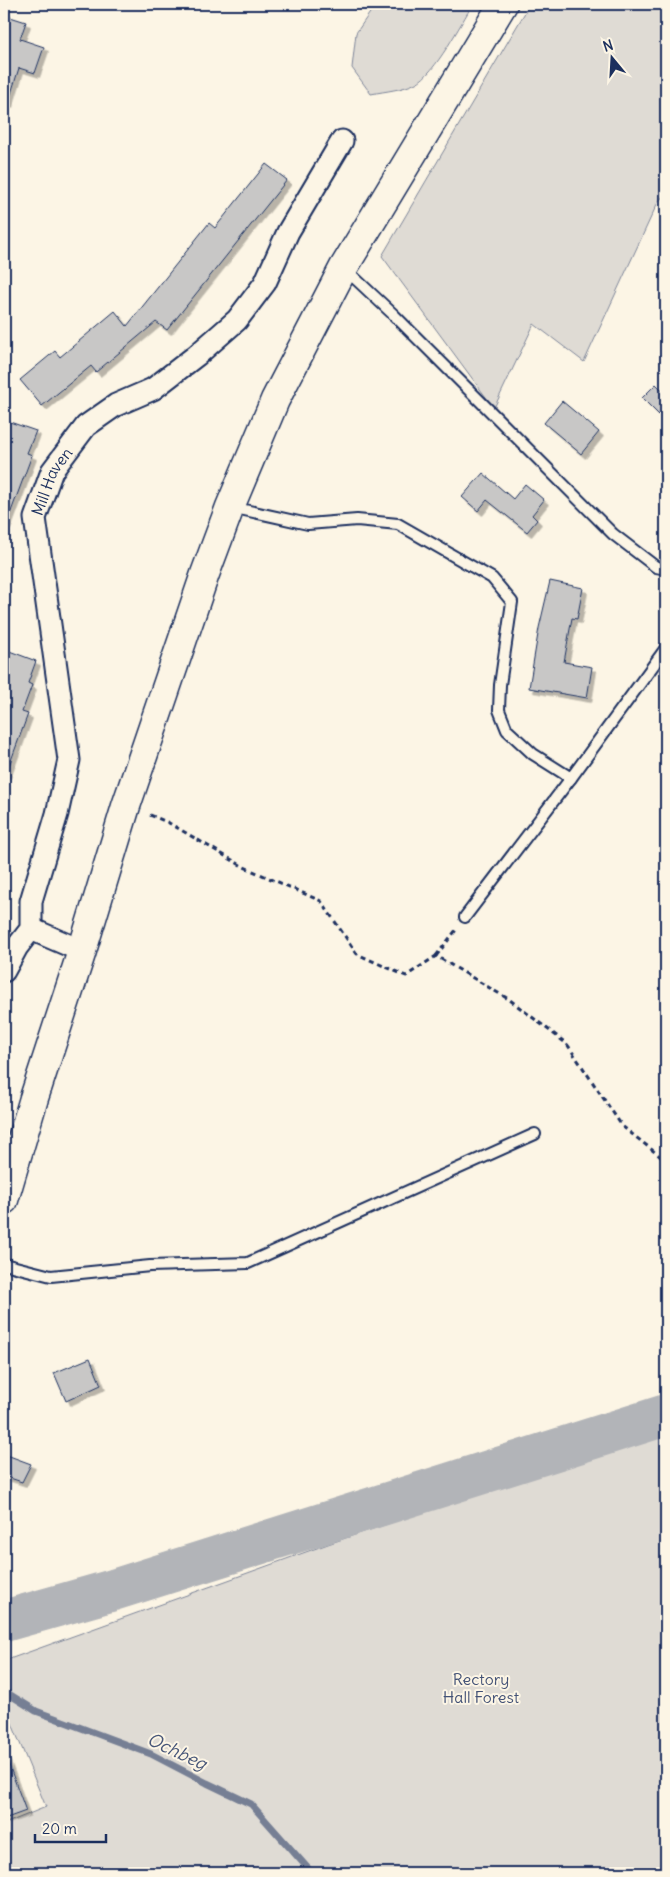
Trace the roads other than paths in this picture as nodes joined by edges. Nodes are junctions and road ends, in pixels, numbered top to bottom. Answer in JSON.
{"nodes":[{"id":1,"x":503,"y":4,"type":"edge"},
{"id":2,"x":342,"y":141,"type":"dead end"},
{"id":3,"x":344,"y":267,"type":"junction"},
{"id":4,"x":230,"y":507,"type":"junction"},
{"id":5,"x":666,"y":569,"type":"edge"},
{"id":6,"x":666,"y":648,"type":"edge"},
{"id":7,"x":571,"y":778,"type":"junction"},
{"id":8,"x":466,"y":918,"type":"road end"},
{"id":9,"x":31,"y":929,"type":"junction"},
{"id":10,"x":82,"y":951,"type":"junction"},
{"id":11,"x":4,"y":971,"type":"edge"},
{"id":12,"x":535,"y":1134,"type":"dead end"},
{"id":13,"x":4,"y":1200,"type":"edge"},
{"id":14,"x":4,"y":1264,"type":"edge"}],
"edges":[{"from":1,"to":3,"type":"main road"},
{"from":2,"to":9,"type":"street","name":"Mill Haven"},
{"from":3,"to":4,"type":"main road"},
{"from":3,"to":5,"type":"lane"},
{"from":4,"to":7,"type":"lane"},
{"from":4,"to":10,"type":"main road"},
{"from":6,"to":7,"type":"lane"},
{"from":7,"to":8,"type":"lane"},
{"from":9,"to":10,"type":"street"},
{"from":9,"to":11,"type":"street"},
{"from":10,"to":13,"type":"main road"},
{"from":12,"to":14,"type":"lane"}]}
